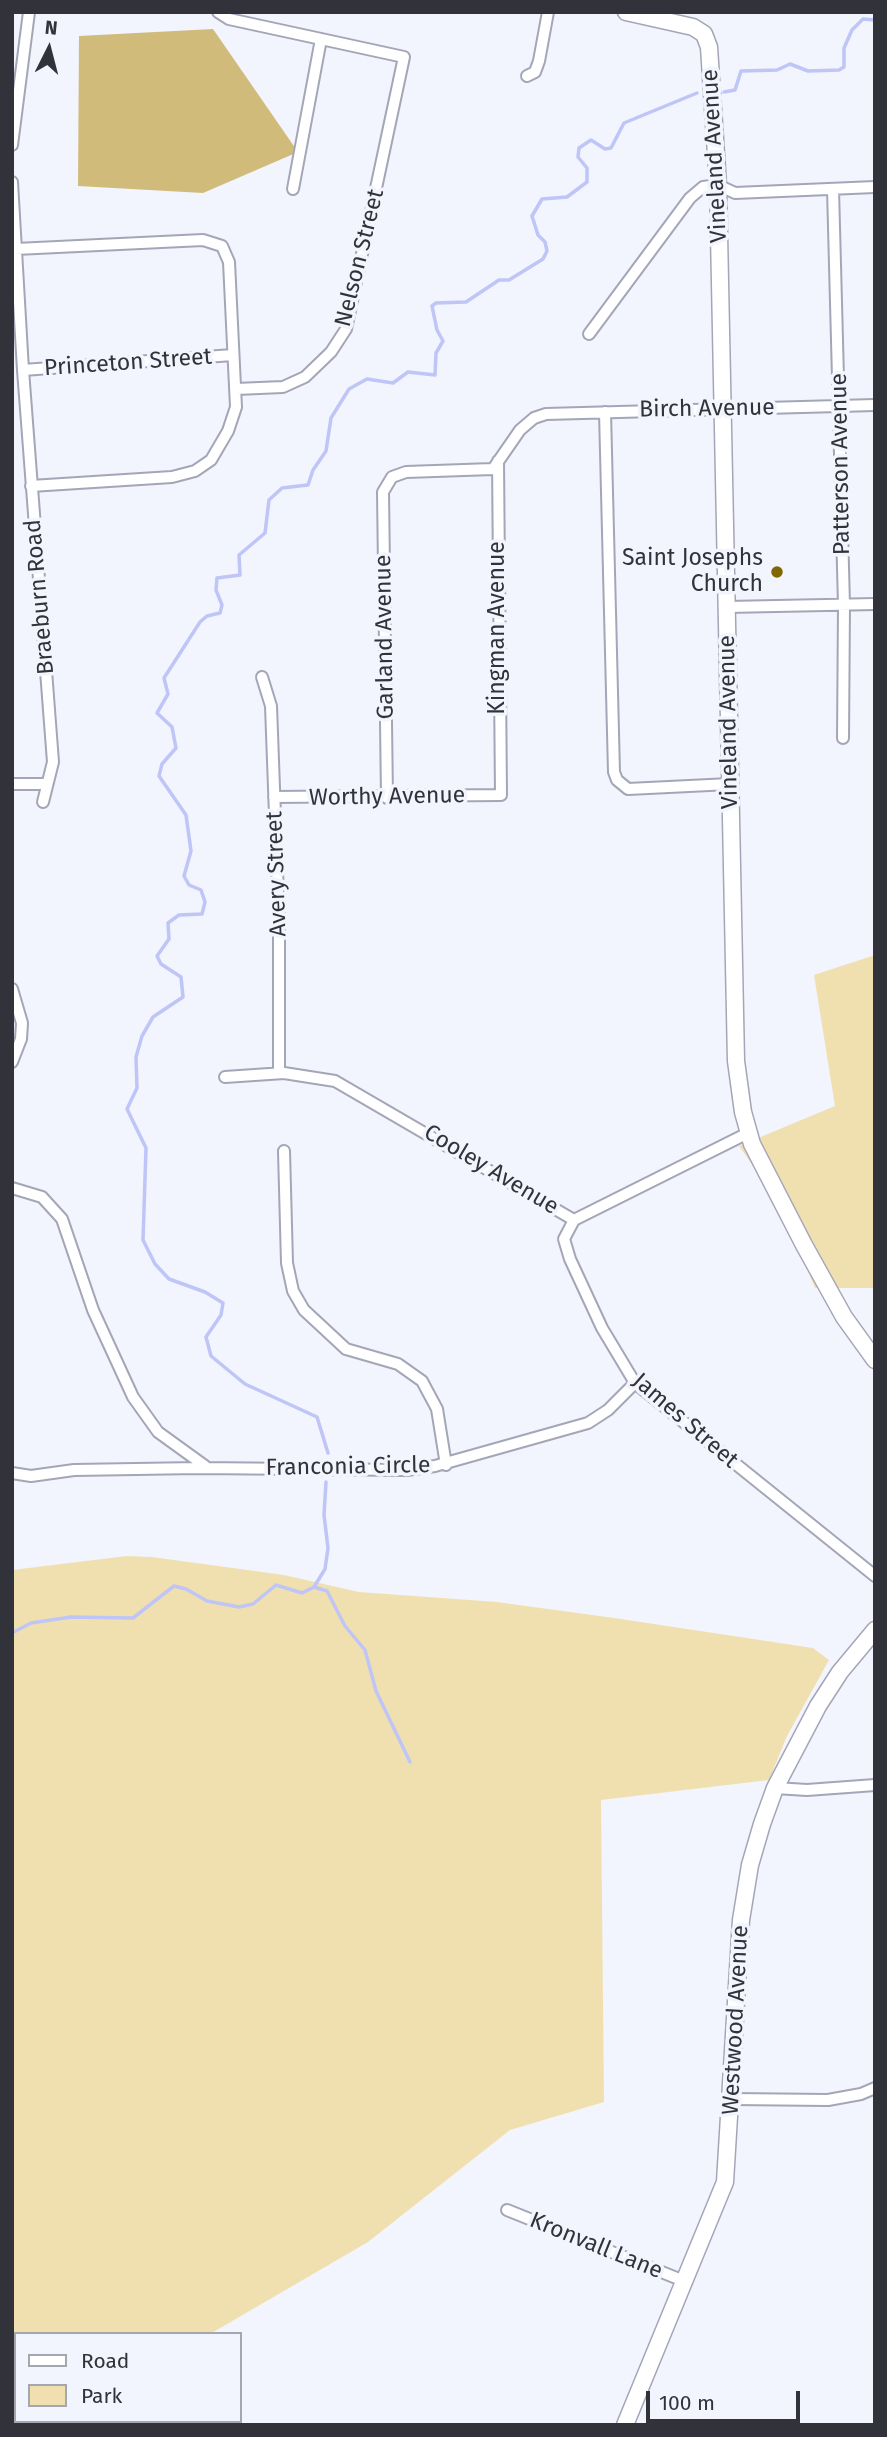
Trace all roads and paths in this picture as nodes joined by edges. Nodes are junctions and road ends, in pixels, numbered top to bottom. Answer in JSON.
{"nodes":[{"id":1,"x":29,"y":12,"type":"edge"},
{"id":2,"x":218,"y":12,"type":"edge"},
{"id":3,"x":548,"y":12,"type":"edge"},
{"id":4,"x":626,"y":12,"type":"edge"},
{"id":5,"x":321,"y":39,"type":"junction"},
{"id":6,"x":527,"y":76,"type":"dead end"},
{"id":7,"x":12,"y":145,"type":"edge"},
{"id":8,"x":12,"y":182,"type":"edge"},
{"id":9,"x":719,"y":185,"type":"junction"},
{"id":10,"x":875,"y":187,"type":"edge"},
{"id":11,"x":293,"y":189,"type":"dead end"},
{"id":12,"x":833,"y":189,"type":"junction"},
{"id":13,"x":13,"y":207,"type":"edge"},
{"id":14,"x":16,"y":250,"type":"junction"},
{"id":15,"x":589,"y":334,"type":"dead end"},
{"id":16,"x":233,"y":355,"type":"junction"},
{"id":17,"x":23,"y":370,"type":"junction"},
{"id":18,"x":236,"y":390,"type":"junction"},
{"id":19,"x":875,"y":405,"type":"edge"},
{"id":20,"x":839,"y":407,"type":"junction"},
{"id":21,"x":723,"y":409,"type":"junction"},
{"id":22,"x":605,"y":412,"type":"junction"},
{"id":23,"x":498,"y":461,"type":"junction"},
{"id":24,"x":31,"y":486,"type":"junction"},
{"id":25,"x":875,"y":604,"type":"edge"},
{"id":26,"x":844,"y":605,"type":"junction"},
{"id":27,"x":727,"y":607,"type":"junction"},
{"id":28,"x":262,"y":677,"type":"dead end"},
{"id":29,"x":843,"y":738,"type":"dead end"},
{"id":30,"x":12,"y":784,"type":"edge"},
{"id":31,"x":47,"y":784,"type":"junction"},
{"id":32,"x":730,"y":785,"type":"junction"},
{"id":33,"x":501,"y":795,"type":"joint"},
{"id":34,"x":274,"y":797,"type":"junction"},
{"id":35,"x":387,"y":798,"type":"junction"},
{"id":36,"x":43,"y":802,"type":"dead end"},
{"id":37,"x":12,"y":989,"type":"edge"},
{"id":38,"x":12,"y":1062,"type":"edge"},
{"id":39,"x":279,"y":1072,"type":"junction"},
{"id":40,"x":225,"y":1077,"type":"dead end"},
{"id":41,"x":748,"y":1133,"type":"junction"},
{"id":42,"x":284,"y":1151,"type":"dead end"},
{"id":43,"x":12,"y":1188,"type":"edge"},
{"id":44,"x":574,"y":1220,"type":"junction"},
{"id":45,"x":875,"y":1360,"type":"edge"},
{"id":46,"x":635,"y":1383,"type":"junction"},
{"id":47,"x":446,"y":1465,"type":"junction"},
{"id":48,"x":208,"y":1468,"type":"junction"},
{"id":49,"x":12,"y":1473,"type":"edge"},
{"id":50,"x":875,"y":1576,"type":"edge"},
{"id":51,"x":875,"y":1630,"type":"edge"},
{"id":52,"x":875,"y":1785,"type":"edge"},
{"id":53,"x":775,"y":1788,"type":"junction"},
{"id":54,"x":875,"y":2088,"type":"edge"},
{"id":55,"x":732,"y":2099,"type":"junction"},
{"id":56,"x":507,"y":2210,"type":"dead end"},
{"id":57,"x":684,"y":2281,"type":"junction"},
{"id":58,"x":625,"y":2425,"type":"edge"}],
"edges":[{"from":1,"to":7,"type":"street"},
{"from":2,"to":5,"type":"street"},
{"from":3,"to":6,"type":"street"},
{"from":4,"to":9,"type":"street","name":"Vineland Avenue"},
{"from":5,"to":11,"type":"street"},
{"from":5,"to":18,"type":"street","name":"Nelson Street"},
{"from":8,"to":13,"type":"street","name":"Braeburn Road"},
{"from":9,"to":12,"type":"street"},
{"from":9,"to":15,"type":"street"},
{"from":9,"to":21,"type":"street","name":"Vineland Avenue"},
{"from":10,"to":12,"type":"street"},
{"from":12,"to":20,"type":"street","name":"Patterson Avenue"},
{"from":13,"to":14,"type":"street","name":"Braeburn Road"},
{"from":14,"to":16,"type":"street"},
{"from":14,"to":17,"type":"street","name":"Braeburn Road"},
{"from":16,"to":17,"type":"street","name":"Princeton Street"},
{"from":16,"to":18,"type":"street"},
{"from":17,"to":24,"type":"street","name":"Braeburn Road"},
{"from":18,"to":24,"type":"street"},
{"from":19,"to":20,"type":"street","name":"Birch Avenue"},
{"from":20,"to":21,"type":"street","name":"Birch Avenue"},
{"from":20,"to":26,"type":"street","name":"Patterson Avenue"},
{"from":21,"to":22,"type":"street","name":"Birch Avenue"},
{"from":21,"to":27,"type":"street","name":"Vineland Avenue"},
{"from":22,"to":23,"type":"street","name":"Birch Avenue"},
{"from":22,"to":32,"type":"street"},
{"from":23,"to":33,"type":"street","name":"Kingman Avenue"},
{"from":23,"to":35,"type":"street","name":"Garland Avenue"},
{"from":24,"to":31,"type":"street","name":"Braeburn Road"},
{"from":25,"to":26,"type":"street"},
{"from":26,"to":27,"type":"street"},
{"from":26,"to":29,"type":"street","name":"Patterson Avenue"},
{"from":27,"to":32,"type":"street","name":"Vineland Avenue"},
{"from":28,"to":34,"type":"street","name":"Avery Street"},
{"from":30,"to":31,"type":"street"},
{"from":31,"to":36,"type":"street","name":"Braeburn Road"},
{"from":32,"to":41,"type":"street","name":"Vineland Avenue"},
{"from":33,"to":35,"type":"street","name":"Worthy Avenue"},
{"from":34,"to":35,"type":"street","name":"Worthy Avenue"},
{"from":34,"to":39,"type":"street","name":"Avery Street"},
{"from":37,"to":38,"type":"street"},
{"from":39,"to":40,"type":"street","name":"Cooley Avenue"},
{"from":39,"to":44,"type":"street","name":"Cooley Avenue"},
{"from":41,"to":44,"type":"street","name":"Cooley Avenue"},
{"from":41,"to":45,"type":"street","name":"Vineland Avenue"},
{"from":42,"to":47,"type":"street"},
{"from":43,"to":48,"type":"street"},
{"from":44,"to":46,"type":"street","name":"James Street"},
{"from":46,"to":47,"type":"street","name":"Franconia Circle"},
{"from":46,"to":50,"type":"street","name":"James Street"},
{"from":47,"to":48,"type":"street","name":"Franconia Circle"},
{"from":48,"to":49,"type":"street","name":"Franconia Circle"},
{"from":51,"to":53,"type":"street","name":"Westwood Avenue"},
{"from":52,"to":53,"type":"street"},
{"from":53,"to":55,"type":"street","name":"Westwood Avenue"},
{"from":54,"to":55,"type":"street"},
{"from":55,"to":57,"type":"street","name":"Westwood Avenue"},
{"from":56,"to":57,"type":"street","name":"Kronvall Lane"},
{"from":57,"to":58,"type":"street","name":"Westwood Avenue"}]}
